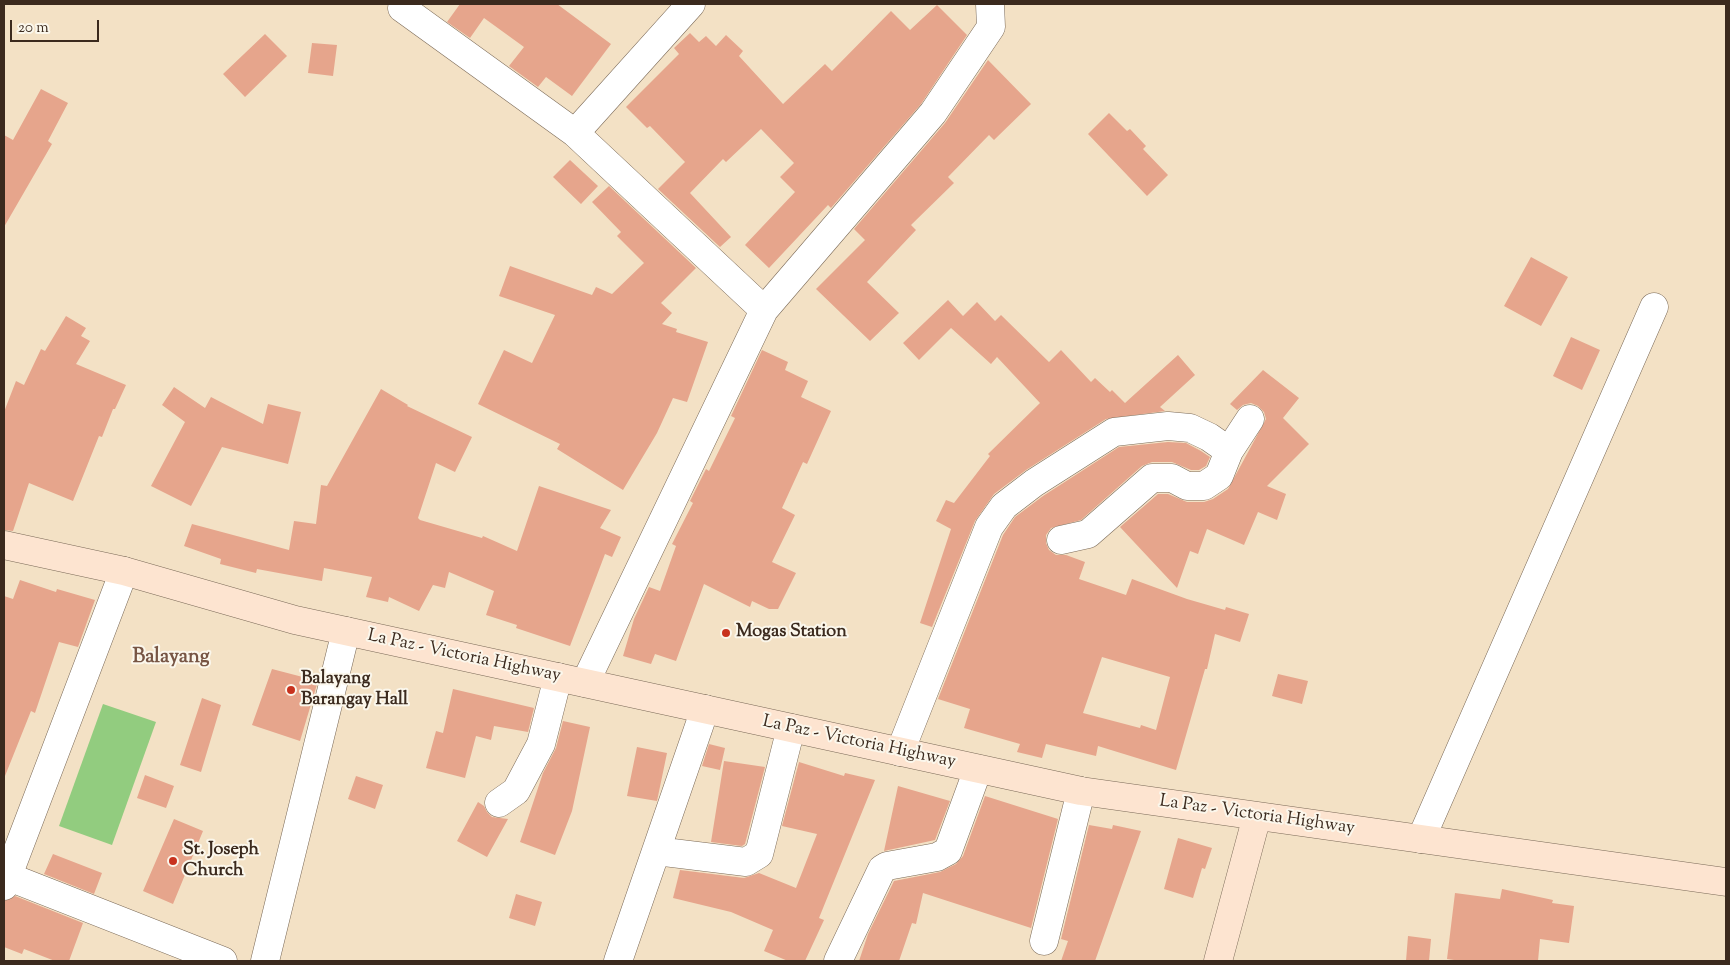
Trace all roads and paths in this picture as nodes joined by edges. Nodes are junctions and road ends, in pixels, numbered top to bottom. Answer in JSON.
{"nodes":[{"id":1,"x":691,"y":4,"type":"edge"},
{"id":2,"x":990,"y":4,"type":"edge"},
{"id":3,"x":402,"y":8,"type":"dead end"},
{"id":4,"x":575,"y":133,"type":"junction"},
{"id":5,"x":1654,"y":307,"type":"dead end"},
{"id":6,"x":764,"y":310,"type":"junction"},
{"id":7,"x":1250,"y":419,"type":"dead end"},
{"id":8,"x":1229,"y":451,"type":"junction"},
{"id":9,"x":1061,"y":540,"type":"dead end"},
{"id":10,"x":4,"y":544,"type":"edge"},
{"id":11,"x":124,"y":571,"type":"junction"},
{"id":12,"x":346,"y":631,"type":"junction"},
{"id":13,"x":558,"y":677,"type":"junction"},
{"id":14,"x":585,"y":683,"type":"junction"},
{"id":15,"x":705,"y":709,"type":"junction"},
{"id":16,"x":791,"y":728,"type":"junction"},
{"id":17,"x":900,"y":752,"type":"junction"},
{"id":18,"x":978,"y":769,"type":"junction"},
{"id":19,"x":1081,"y":791,"type":"junction"},
{"id":20,"x":499,"y":804,"type":"dead end"},
{"id":21,"x":1257,"y":816,"type":"junction"},
{"id":22,"x":1422,"y":839,"type":"junction"},
{"id":23,"x":656,"y":851,"type":"junction"},
{"id":24,"x":5,"y":879,"type":"edge"},
{"id":25,"x":1726,"y":882,"type":"edge"},
{"id":26,"x":1044,"y":941,"type":"dead end"},
{"id":27,"x":223,"y":961,"type":"edge"},
{"id":28,"x":266,"y":961,"type":"edge"},
{"id":29,"x":618,"y":961,"type":"edge"},
{"id":30,"x":838,"y":961,"type":"edge"},
{"id":31,"x":1218,"y":961,"type":"edge"}],
"edges":[{"from":1,"to":4,"type":"street"},
{"from":2,"to":6,"type":"street"},
{"from":3,"to":4,"type":"street"},
{"from":4,"to":6,"type":"street"},
{"from":5,"to":22,"type":"street"},
{"from":6,"to":14,"type":"street"},
{"from":7,"to":8,"type":"street"},
{"from":8,"to":9,"type":"street"},
{"from":8,"to":17,"type":"street"},
{"from":10,"to":11,"type":"main road","name":"La Paz - Victoria Highway"},
{"from":11,"to":12,"type":"main road","name":"La Paz - Victoria Highway"},
{"from":11,"to":24,"type":"street"},
{"from":12,"to":13,"type":"main road","name":"La Paz - Victoria Highway"},
{"from":12,"to":28,"type":"street"},
{"from":13,"to":14,"type":"main road","name":"La Paz - Victoria Highway"},
{"from":13,"to":20,"type":"street"},
{"from":14,"to":15,"type":"main road","name":"La Paz - Victoria Highway"},
{"from":15,"to":16,"type":"main road","name":"La Paz - Victoria Highway"},
{"from":15,"to":23,"type":"street"},
{"from":16,"to":17,"type":"main road","name":"La Paz - Victoria Highway"},
{"from":16,"to":23,"type":"street"},
{"from":17,"to":18,"type":"main road","name":"La Paz - Victoria Highway"},
{"from":18,"to":19,"type":"main road","name":"La Paz - Victoria Highway"},
{"from":18,"to":30,"type":"street"},
{"from":19,"to":21,"type":"main road","name":"La Paz - Victoria Highway"},
{"from":19,"to":26,"type":"street"},
{"from":21,"to":22,"type":"main road","name":"La Paz - Victoria Highway"},
{"from":21,"to":31,"type":"main road"},
{"from":22,"to":25,"type":"main road","name":"La Paz - Victoria Highway"},
{"from":23,"to":29,"type":"street"},
{"from":24,"to":27,"type":"street"}]}
